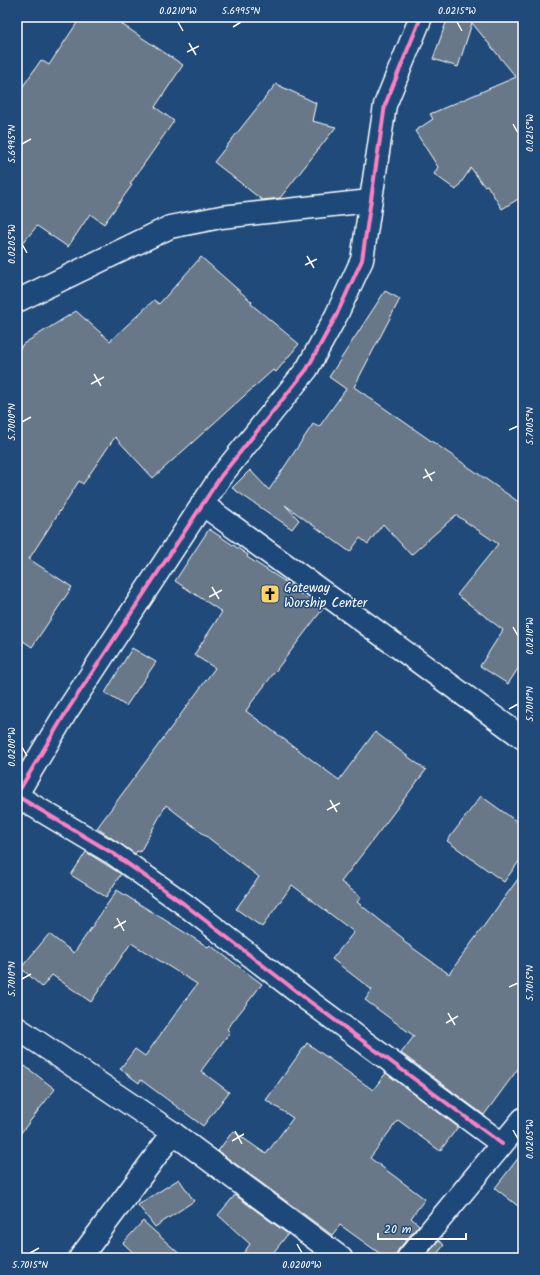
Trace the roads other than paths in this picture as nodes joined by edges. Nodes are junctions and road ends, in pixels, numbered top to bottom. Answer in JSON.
{"nodes":[{"id":1,"x":421,"y":17,"type":"edge"},
{"id":2,"x":370,"y":200,"type":"junction"},
{"id":3,"x":17,"y":301,"type":"edge"},
{"id":4,"x":202,"y":504,"type":"junction"},
{"id":5,"x":523,"y":738,"type":"edge"},
{"id":6,"x":17,"y":795,"type":"edge"},
{"id":7,"x":17,"y":1028,"type":"edge"},
{"id":8,"x":523,"y":1119,"type":"edge"},
{"id":9,"x":174,"y":1133,"type":"junction"},
{"id":10,"x":502,"y":1144,"type":"junction"},
{"id":11,"x":80,"y":1258,"type":"edge"},
{"id":12,"x":341,"y":1258,"type":"edge"},
{"id":13,"x":408,"y":1258,"type":"edge"}],
"edges":[{"from":1,"to":2,"type":"street"},
{"from":2,"to":3,"type":"street"},
{"from":2,"to":4,"type":"street"},
{"from":4,"to":5,"type":"street"},
{"from":4,"to":6,"type":"street"},
{"from":6,"to":10,"type":"street"},
{"from":7,"to":9,"type":"street"},
{"from":8,"to":10,"type":"street"},
{"from":9,"to":11,"type":"street"},
{"from":9,"to":12,"type":"street"},
{"from":10,"to":13,"type":"street"}]}
